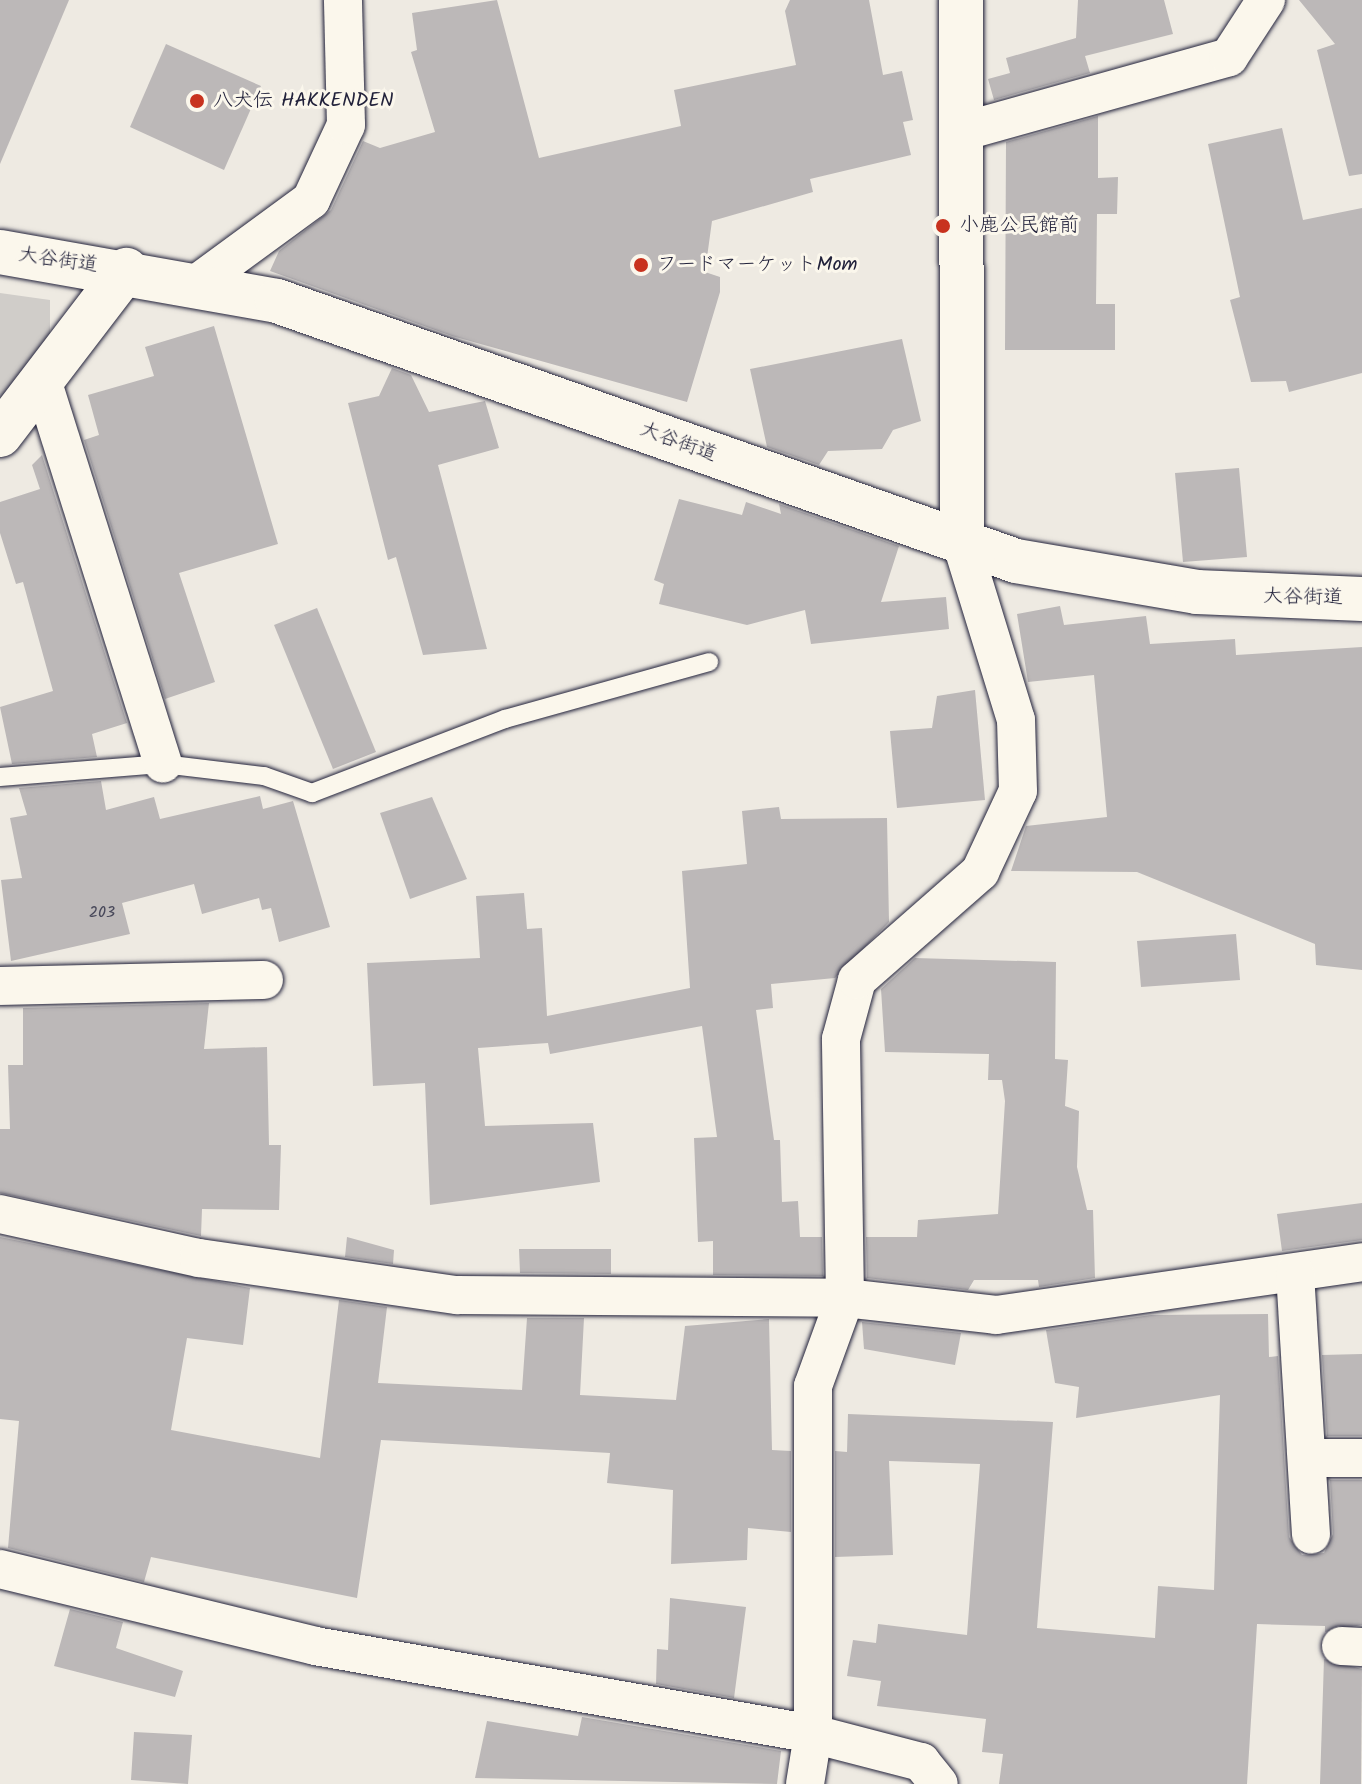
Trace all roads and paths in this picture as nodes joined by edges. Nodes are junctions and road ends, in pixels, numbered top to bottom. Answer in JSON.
{"nodes":[{"id":1,"x":343,"y":0,"type":"edge"},
{"id":2,"x":961,"y":0,"type":"edge"},
{"id":3,"x":1266,"y":0,"type":"edge"},
{"id":4,"x":961,"y":132,"type":"junction"},
{"id":5,"x":0,"y":252,"type":"edge"},
{"id":6,"x":126,"y":270,"type":"junction"},
{"id":7,"x":199,"y":282,"type":"junction"},
{"id":8,"x":43,"y":383,"type":"junction"},
{"id":9,"x":0,"y":435,"type":"edge"},
{"id":10,"x":962,"y":544,"type":"junction"},
{"id":11,"x":1362,"y":599,"type":"edge"},
{"id":12,"x":709,"y":662,"type":"dead end"},
{"id":13,"x":163,"y":764,"type":"junction"},
{"id":14,"x":0,"y":777,"type":"edge"},
{"id":15,"x":264,"y":980,"type":"dead end"},
{"id":16,"x":0,"y":986,"type":"edge"},
{"id":17,"x":0,"y":1214,"type":"edge"},
{"id":18,"x":1362,"y":1262,"type":"edge"},
{"id":19,"x":1295,"y":1273,"type":"junction"},
{"id":20,"x":845,"y":1298,"type":"junction"},
{"id":21,"x":1307,"y":1458,"type":"junction"},
{"id":22,"x":1362,"y":1458,"type":"edge"},
{"id":23,"x":1311,"y":1535,"type":"dead end"},
{"id":24,"x":0,"y":1569,"type":"edge"},
{"id":25,"x":813,"y":1734,"type":"junction"},
{"id":26,"x":805,"y":1784,"type":"edge"},
{"id":27,"x":939,"y":1784,"type":"edge"}],
"edges":[{"from":1,"to":7,"type":"street"},
{"from":2,"to":4,"type":"street"},
{"from":3,"to":4,"type":"street"},
{"from":4,"to":10,"type":"street"},
{"from":5,"to":6,"type":"street","name":"大谷街道"},
{"from":6,"to":7,"type":"street","name":"大谷街道"},
{"from":6,"to":8,"type":"street"},
{"from":7,"to":10,"type":"street","name":"大谷街道"},
{"from":8,"to":9,"type":"street"},
{"from":8,"to":13,"type":"street"},
{"from":10,"to":11,"type":"street","name":"大谷街道"},
{"from":10,"to":20,"type":"street"},
{"from":12,"to":13,"type":"lane"},
{"from":13,"to":14,"type":"lane"},
{"from":15,"to":16,"type":"street"},
{"from":17,"to":20,"type":"street"},
{"from":18,"to":19,"type":"street"},
{"from":19,"to":20,"type":"street"},
{"from":19,"to":21,"type":"street"},
{"from":20,"to":25,"type":"street"},
{"from":21,"to":22,"type":"street"},
{"from":21,"to":23,"type":"street"},
{"from":24,"to":25,"type":"street"},
{"from":25,"to":26,"type":"street"},
{"from":25,"to":27,"type":"street"}]}
